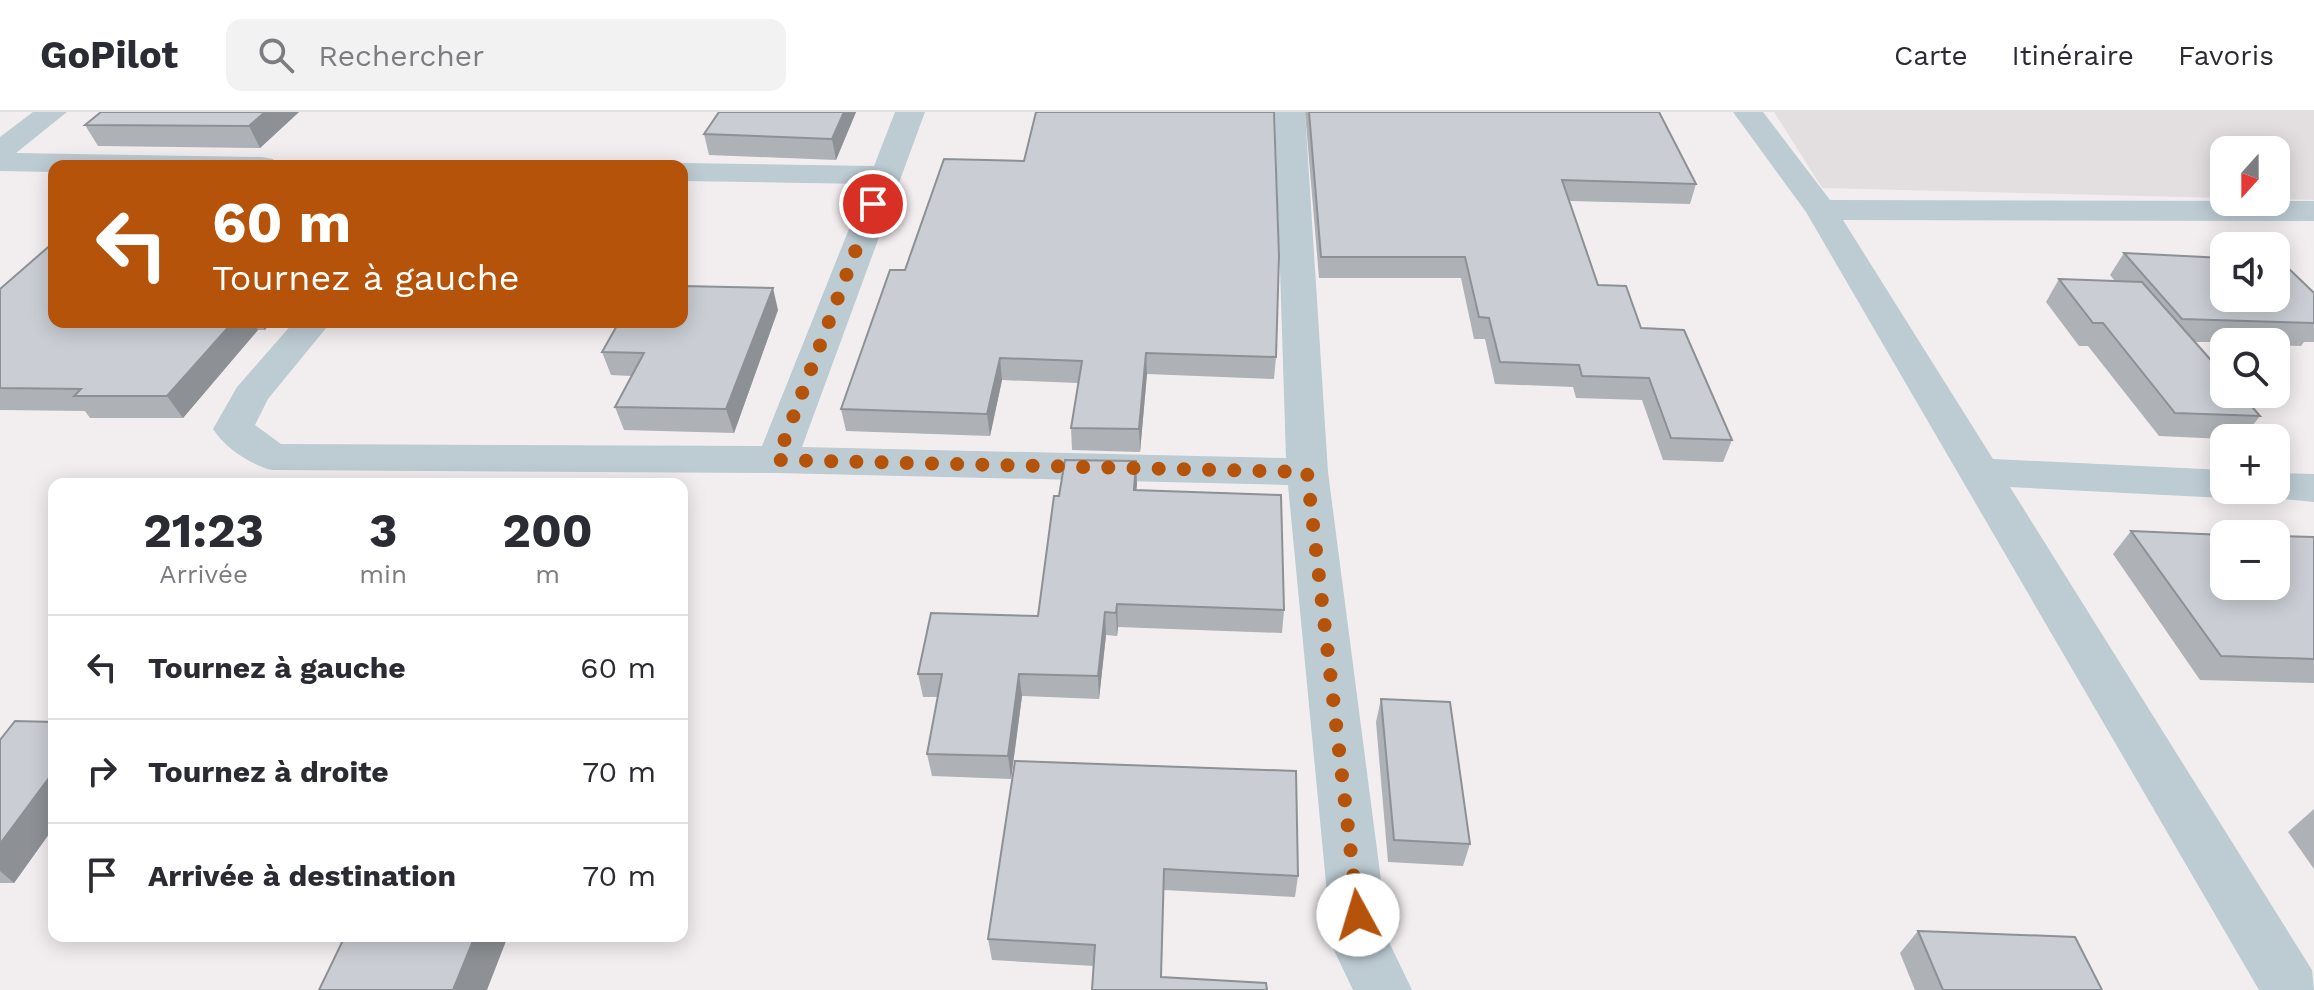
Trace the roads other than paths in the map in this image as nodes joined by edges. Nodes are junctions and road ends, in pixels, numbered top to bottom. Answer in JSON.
{"nodes":[{"id":1,"x":52,"y":112,"type":"edge"},
{"id":2,"x":910,"y":112,"type":"edge"},
{"id":3,"x":1290,"y":112,"type":"edge"},
{"id":4,"x":1748,"y":112,"type":"edge"},
{"id":5,"x":0,"y":151,"type":"edge"},
{"id":6,"x":0,"y":162,"type":"edge"},
{"id":7,"x":48,"y":163,"type":"edge"},
{"id":8,"x":688,"y":172,"type":"edge"},
{"id":9,"x":884,"y":175,"type":"junction"},
{"id":10,"x":1821,"y":210,"type":"junction"},
{"id":11,"x":2314,"y":211,"type":"edge"},
{"id":12,"x":308,"y":328,"type":"edge"},
{"id":13,"x":777,"y":460,"type":"junction"},
{"id":14,"x":1307,"y":472,"type":"junction"},
{"id":15,"x":1982,"y":472,"type":"junction"},
{"id":16,"x":2210,"y":483,"type":"edge"},
{"id":17,"x":2290,"y":487,"type":"edge"},
{"id":18,"x":2314,"y":488,"type":"edge"},
{"id":19,"x":1383,"y":990,"type":"edge"},
{"id":20,"x":2291,"y":990,"type":"edge"}],
"edges":[{"from":1,"to":5,"type":"street"},
{"from":2,"to":9,"type":"street"},
{"from":3,"to":14,"type":"street"},
{"from":4,"to":10,"type":"street"},
{"from":6,"to":7,"type":"street"},
{"from":8,"to":9,"type":"street"},
{"from":9,"to":13,"type":"street"},
{"from":10,"to":11,"type":"street"},
{"from":10,"to":15,"type":"street"},
{"from":12,"to":13,"type":"street"},
{"from":13,"to":14,"type":"street"},
{"from":14,"to":19,"type":"street"},
{"from":15,"to":16,"type":"street"},
{"from":15,"to":20,"type":"street"},
{"from":17,"to":18,"type":"street"}]}
